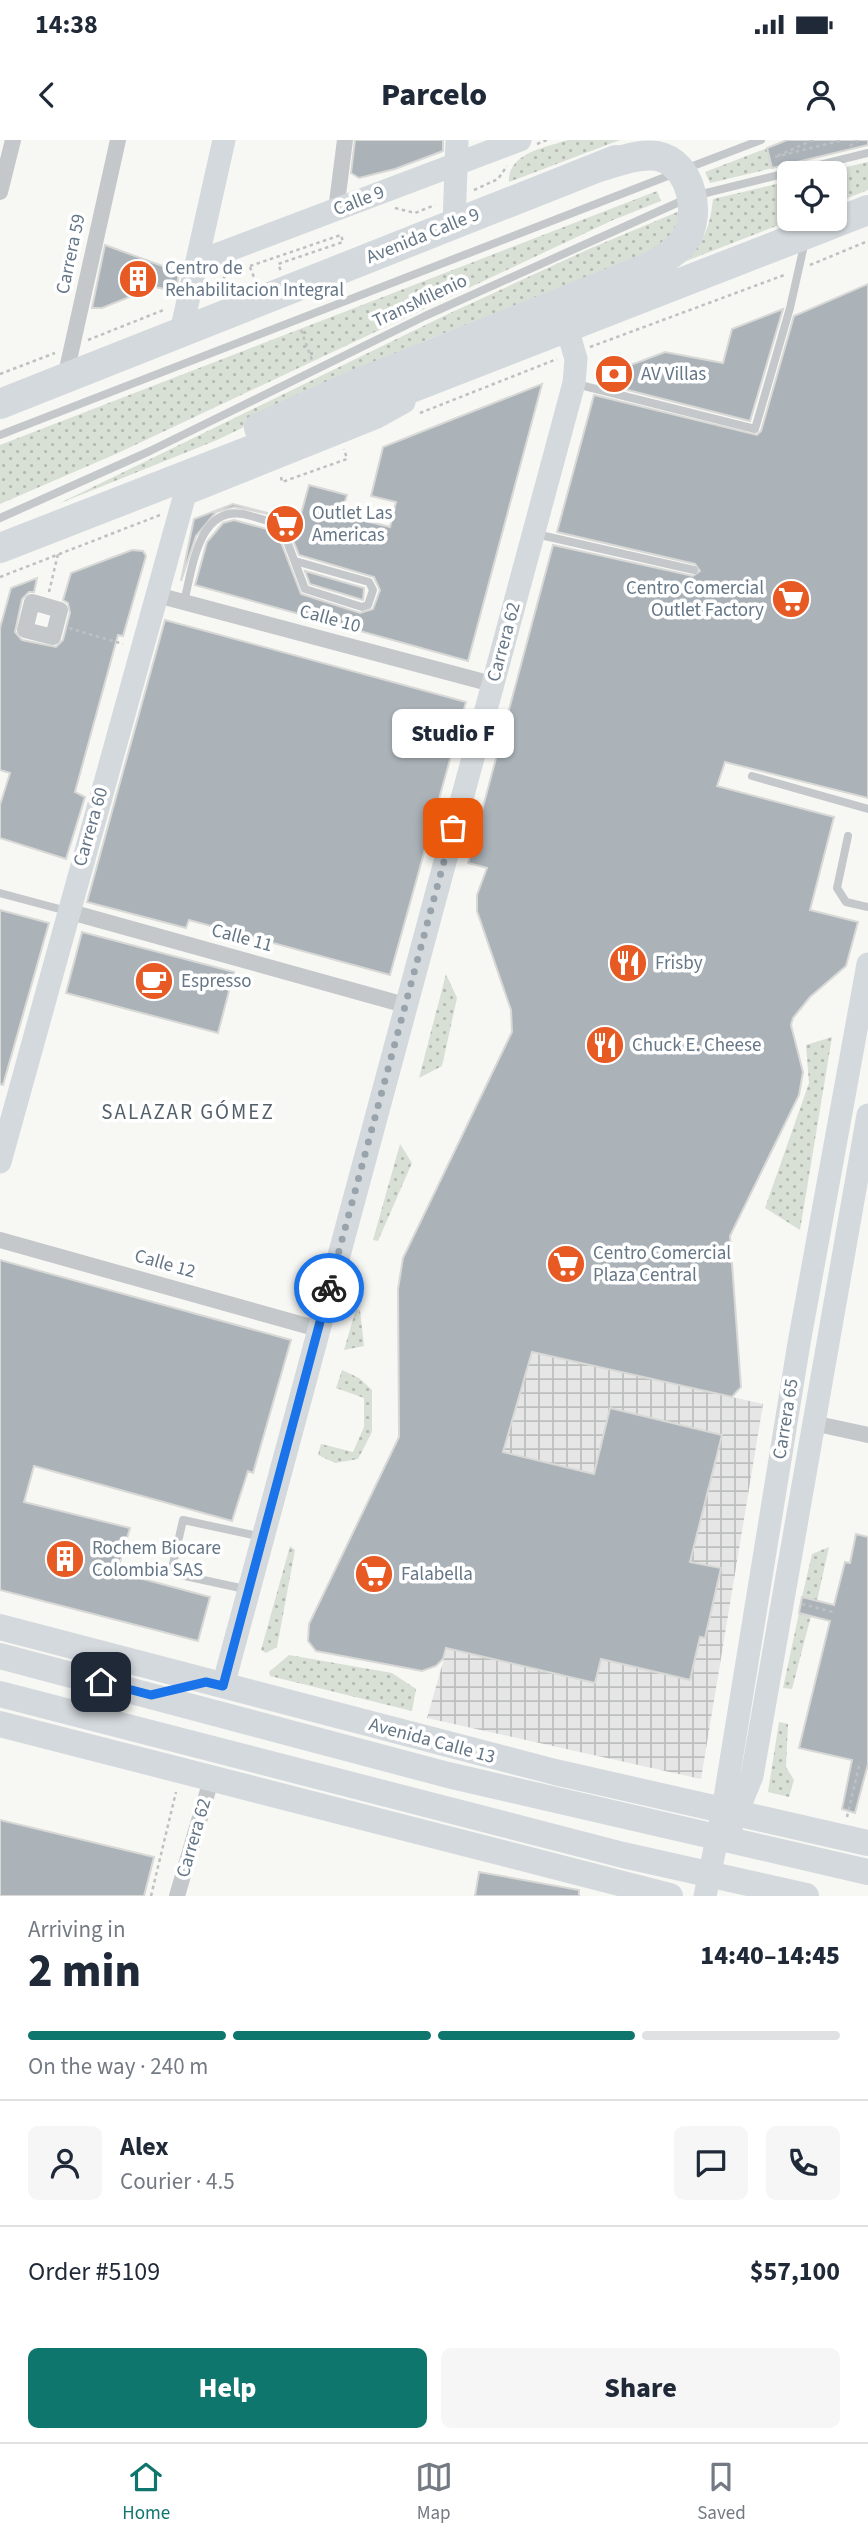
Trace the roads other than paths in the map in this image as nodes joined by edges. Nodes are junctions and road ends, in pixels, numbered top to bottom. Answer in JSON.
{"nodes":[{"id":1,"x":13,"y":140,"type":"edge"},
{"id":2,"x":118,"y":140,"type":"edge"},
{"id":3,"x":224,"y":140,"type":"edge"},
{"id":4,"x":345,"y":140,"type":"edge"},
{"id":5,"x":457,"y":140,"type":"edge"},
{"id":6,"x":520,"y":140,"type":"edge"},
{"id":7,"x":761,"y":140,"type":"edge"},
{"id":8,"x":661,"y":142,"type":"edge"},
{"id":9,"x":868,"y":153,"type":"edge"},
{"id":10,"x":456,"y":164,"type":"junction"},
{"id":11,"x":598,"y":167,"type":"junction"},
{"id":12,"x":686,"y":184,"type":"junction"},
{"id":13,"x":0,"y":192,"type":"edge"},
{"id":14,"x":336,"y":209,"type":"junction"},
{"id":15,"x":868,"y":210,"type":"edge"},
{"id":16,"x":454,"y":225,"type":"junction"},
{"id":17,"x":806,"y":234,"type":"junction"},
{"id":18,"x":197,"y":262,"type":"junction"},
{"id":19,"x":567,"y":328,"type":"junction"},
{"id":20,"x":181,"y":332,"type":"junction"},
{"id":21,"x":456,"y":371,"type":"junction"},
{"id":22,"x":65,"y":378,"type":"junction"},
{"id":23,"x":574,"y":383,"type":"junction"},
{"id":24,"x":0,"y":404,"type":"edge"},
{"id":25,"x":0,"y":435,"type":"edge"},
{"id":26,"x":185,"y":494,"type":"junction"},
{"id":27,"x":95,"y":511,"type":"junction"},
{"id":28,"x":0,"y":518,"type":"edge"},
{"id":29,"x":533,"y":534,"type":"junction"},
{"id":30,"x":0,"y":548,"type":"edge"},
{"id":31,"x":296,"y":561,"type":"junction"},
{"id":32,"x":694,"y":570,"type":"dead end"},
{"id":33,"x":157,"y":595,"type":"junction"},
{"id":34,"x":184,"y":602,"type":"junction"},
{"id":35,"x":56,"y":624,"type":"joint"},
{"id":36,"x":492,"y":684,"type":"junction"},
{"id":37,"x":752,"y":776,"type":"dead end"},
{"id":38,"x":868,"y":809,"type":"edge"},
{"id":39,"x":848,"y":836,"type":"dead end"},
{"id":40,"x":0,"y":893,"type":"edge"},
{"id":41,"x":868,"y":907,"type":"edge"},
{"id":42,"x":67,"y":911,"type":"junction"},
{"id":43,"x":868,"y":964,"type":"edge"},
{"id":44,"x":405,"y":1005,"type":"junction"},
{"id":45,"x":860,"y":1057,"type":"edge"},
{"id":46,"x":868,"y":1115,"type":"edge"},
{"id":47,"x":0,"y":1162,"type":"edge"},
{"id":48,"x":0,"y":1240,"type":"edge"},
{"id":49,"x":318,"y":1329,"type":"junction"},
{"id":50,"x":813,"y":1423,"type":"junction"},
{"id":51,"x":868,"y":1435,"type":"edge"},
{"id":52,"x":262,"y":1538,"type":"junction"},
{"id":53,"x":248,"y":1590,"type":"junction"},
{"id":54,"x":0,"y":1627,"type":"edge"},
{"id":55,"x":0,"y":1656,"type":"edge"},
{"id":56,"x":214,"y":1684,"type":"junction"},
{"id":57,"x":0,"y":1694,"type":"edge"},
{"id":58,"x":151,"y":1695,"type":"junction"},
{"id":59,"x":0,"y":1724,"type":"edge"},
{"id":60,"x":135,"y":1730,"type":"junction"},
{"id":61,"x":176,"y":1778,"type":"junction"},
{"id":62,"x":211,"y":1780,"type":"junction"},
{"id":63,"x":730,"y":1812,"type":"junction"},
{"id":64,"x":721,"y":1840,"type":"junction"},
{"id":65,"x":868,"y":1843,"type":"edge"},
{"id":66,"x":868,"y":1872,"type":"edge"},
{"id":67,"x":707,"y":1885,"type":"edge"},
{"id":68,"x":177,"y":1896,"type":"edge"},
{"id":69,"x":670,"y":1896,"type":"edge"},
{"id":70,"x":806,"y":1896,"type":"edge"}],
"edges":[{"from":1,"to":13,"type":"street"},
{"from":2,"to":22,"type":"street","name":"Carrera 59"},
{"from":3,"to":18,"type":"street"},
{"from":4,"to":14,"type":"street"},
{"from":5,"to":10,"type":"street"},
{"from":6,"to":10,"type":"street","name":"Calle 9"},
{"from":7,"to":12,"type":"lane","name":"TransMilenio"},
{"from":8,"to":11,"type":"highway","name":"Avenida Calle 9"},
{"from":9,"to":12,"type":"lane","name":"TransMilenio"},
{"from":10,"to":14,"type":"street","name":"Calle 9"},
{"from":10,"to":16,"type":"street"},
{"from":11,"to":12,"type":"highway"},
{"from":11,"to":16,"type":"highway","name":"Avenida Calle 9"},
{"from":12,"to":25,"type":"lane","name":"TransMilenio"},
{"from":12,"to":27,"type":"highway"},
{"from":12,"to":28,"type":"lane","name":"TransMilenio"},
{"from":14,"to":18,"type":"street","name":"Calle 9"},
{"from":15,"to":17,"type":"highway"},
{"from":16,"to":20,"type":"highway","name":"Avenida Calle 9"},
{"from":17,"to":19,"type":"highway"},
{"from":17,"to":23,"type":"lane"},
{"from":18,"to":20,"type":"street"},
{"from":19,"to":21,"type":"highway"},
{"from":19,"to":23,"type":"street","name":"Carrera 62"},
{"from":20,"to":22,"type":"highway","name":"Avenida Calle 9"},
{"from":21,"to":26,"type":"street"},
{"from":21,"to":27,"type":"highway"},
{"from":22,"to":24,"type":"highway","name":"Avenida Calle 9"},
{"from":23,"to":29,"type":"street","name":"Carrera 62"},
{"from":26,"to":27,"type":"highway"},
{"from":26,"to":33,"type":"street","name":"Carrera 60"},
{"from":27,"to":30,"type":"highway"},
{"from":29,"to":32,"type":"lane"},
{"from":29,"to":36,"type":"street","name":"Carrera 62"},
{"from":31,"to":31,"type":"lane"},
{"from":31,"to":34,"type":"lane"},
{"from":33,"to":34,"type":"street","name":"Calle 10"},
{"from":33,"to":42,"type":"street","name":"Carrera 60"},
{"from":34,"to":36,"type":"street","name":"Calle 10"},
{"from":35,"to":35,"type":"street"},
{"from":36,"to":44,"type":"street","name":"Carrera 62"},
{"from":37,"to":38,"type":"lane"},
{"from":39,"to":41,"type":"lane"},
{"from":40,"to":42,"type":"lane"},
{"from":42,"to":44,"type":"street","name":"Calle 11"},
{"from":42,"to":47,"type":"street","name":"Carrera 60"},
{"from":43,"to":45,"type":"street","name":"Carrera 65"},
{"from":44,"to":49,"type":"street","name":"Carrera 62"},
{"from":45,"to":63,"type":"street","name":"Carrera 65"},
{"from":46,"to":50,"type":"street","name":"Carrera 65"},
{"from":48,"to":49,"type":"street","name":"Calle 12"},
{"from":49,"to":52,"type":"street","name":"Carrera 62"},
{"from":50,"to":51,"type":"street"},
{"from":50,"to":63,"type":"street","name":"Carrera 65"},
{"from":52,"to":53,"type":"street","name":"Carrera 62"},
{"from":52,"to":53,"type":"lane"},
{"from":53,"to":56,"type":"street","name":"Carrera 62"},
{"from":54,"to":56,"type":"main road","name":"Avenida Calle 13"},
{"from":55,"to":58,"type":"main road","name":"Avenida Calle 13"},
{"from":56,"to":58,"type":"main road"},
{"from":56,"to":63,"type":"main road","name":"Avenida Calle 13"},
{"from":57,"to":60,"type":"main road"},
{"from":58,"to":64,"type":"main road","name":"Avenida Calle 13"},
{"from":59,"to":61,"type":"main road"},
{"from":60,"to":61,"type":"main road"},
{"from":60,"to":67,"type":"main road"},
{"from":61,"to":62,"type":"main road"},
{"from":62,"to":68,"type":"street","name":"Carrera 62"},
{"from":62,"to":69,"type":"main road"},
{"from":63,"to":64,"type":"street","name":"Carrera 65"},
{"from":63,"to":65,"type":"main road","name":"Avenida Calle 13"},
{"from":64,"to":66,"type":"main road","name":"Avenida Calle 13"},
{"from":64,"to":67,"type":"street","name":"Carrera 65"},
{"from":67,"to":70,"type":"main road"}]}
